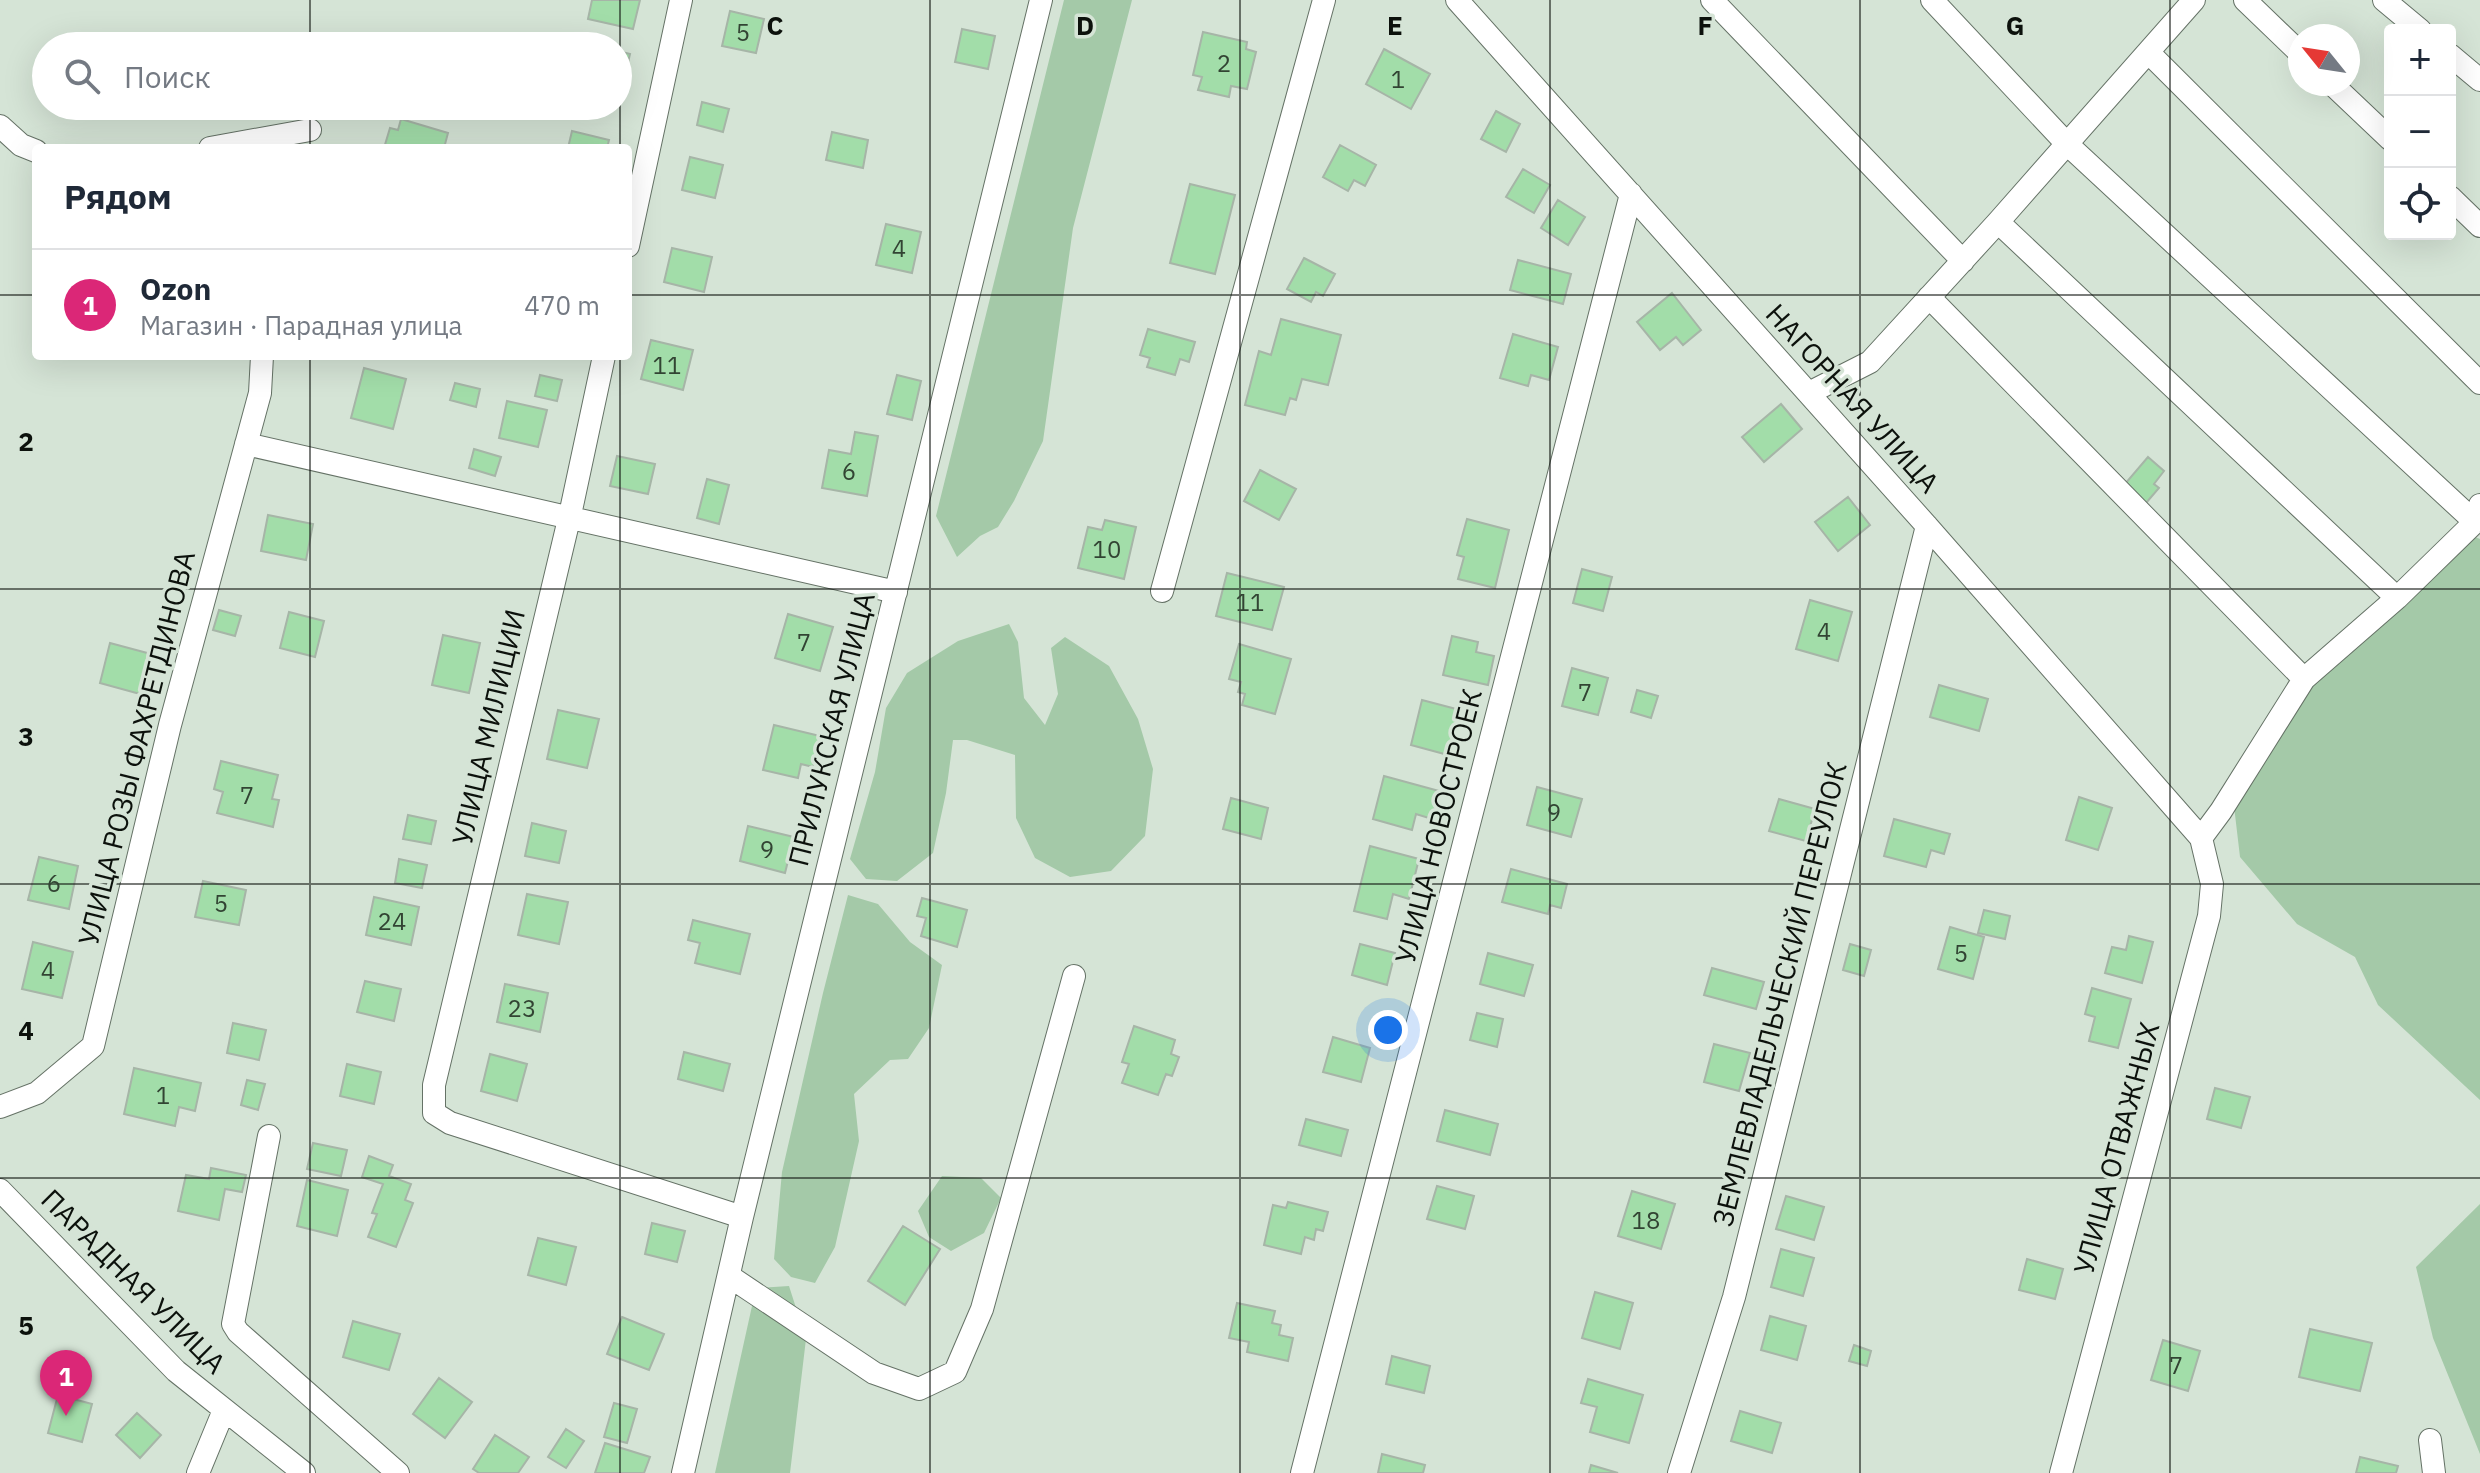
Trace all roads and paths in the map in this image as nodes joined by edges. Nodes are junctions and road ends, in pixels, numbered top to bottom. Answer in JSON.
{"nodes":[{"id":1,"x":681,"y":0,"type":"edge"},
{"id":2,"x":1041,"y":0,"type":"edge"},
{"id":3,"x":1324,"y":0,"type":"edge"},
{"id":4,"x":1457,"y":0,"type":"edge"},
{"id":5,"x":1712,"y":0,"type":"edge"},
{"id":6,"x":1932,"y":0,"type":"edge"},
{"id":7,"x":2245,"y":0,"type":"edge"},
{"id":8,"x":2384,"y":0,"type":"edge"},
{"id":9,"x":2185,"y":3,"type":"edge"},
{"id":10,"x":2413,"y":24,"type":"edge"},
{"id":11,"x":2288,"y":41,"type":"edge"},
{"id":12,"x":2149,"y":53,"type":"junction"},
{"id":13,"x":2456,"y":60,"type":"edge"},
{"id":14,"x":2480,"y":80,"type":"edge"},
{"id":15,"x":2345,"y":96,"type":"edge"},
{"id":16,"x":0,"y":126,"type":"edge"},
{"id":17,"x":310,"y":130,"type":"dead end"},
{"id":18,"x":2384,"y":133,"type":"edge"},
{"id":19,"x":232,"y":144,"type":"edge"},
{"id":20,"x":2067,"y":144,"type":"junction"},
{"id":21,"x":32,"y":149,"type":"edge"},
{"id":22,"x":1631,"y":194,"type":"junction"},
{"id":23,"x":2456,"y":203,"type":"edge"},
{"id":24,"x":1998,"y":222,"type":"junction"},
{"id":25,"x":2480,"y":226,"type":"edge"},
{"id":26,"x":632,"y":227,"type":"edge"},
{"id":27,"x":1963,"y":261,"type":"junction"},
{"id":28,"x":1929,"y":297,"type":"junction"},
{"id":29,"x":262,"y":360,"type":"edge"},
{"id":30,"x":603,"y":360,"type":"edge"},
{"id":31,"x":2480,"y":383,"type":"edge"},
{"id":32,"x":1809,"y":393,"type":"junction"},
{"id":33,"x":246,"y":444,"type":"junction"},
{"id":34,"x":2478,"y":514,"type":"edge"},
{"id":35,"x":569,"y":518,"type":"junction"},
{"id":36,"x":1927,"y":526,"type":"junction"},
{"id":37,"x":1162,"y":591,"type":"dead end"},
{"id":38,"x":896,"y":592,"type":"junction"},
{"id":39,"x":2397,"y":598,"type":"junction"},
{"id":40,"x":2304,"y":679,"type":"junction"},
{"id":41,"x":2201,"y":838,"type":"junction"},
{"id":42,"x":1074,"y":976,"type":"dead end"},
{"id":43,"x":0,"y":1107,"type":"edge"},
{"id":44,"x":269,"y":1136,"type":"dead end"},
{"id":45,"x":0,"y":1190,"type":"edge"},
{"id":46,"x":742,"y":1217,"type":"junction"},
{"id":47,"x":729,"y":1276,"type":"junction"},
{"id":48,"x":224,"y":1410,"type":"junction"},
{"id":49,"x":2430,"y":1440,"type":"dead end"},
{"id":50,"x":198,"y":1473,"type":"edge"},
{"id":51,"x":304,"y":1473,"type":"edge"},
{"id":52,"x":398,"y":1473,"type":"edge"},
{"id":53,"x":683,"y":1473,"type":"edge"},
{"id":54,"x":1302,"y":1473,"type":"edge"},
{"id":55,"x":1679,"y":1473,"type":"edge"},
{"id":56,"x":2061,"y":1473,"type":"edge"},
{"id":57,"x":2434,"y":1473,"type":"edge"}],
"edges":[{"from":1,"to":26,"type":"street"},
{"from":2,"to":38,"type":"street","name":"ПРИЛУКСКАЯ УЛИЦА"},
{"from":3,"to":37,"type":"street"},
{"from":4,"to":22,"type":"street","name":"НАГОРНАЯ УЛИЦА"},
{"from":5,"to":27,"type":"street"},
{"from":6,"to":20,"type":"street"},
{"from":7,"to":11,"type":"street"},
{"from":8,"to":10,"type":"street"},
{"from":9,"to":12,"type":"street"},
{"from":12,"to":20,"type":"street"},
{"from":12,"to":31,"type":"street"},
{"from":13,"to":14,"type":"street"},
{"from":15,"to":18,"type":"street"},
{"from":16,"to":21,"type":"street"},
{"from":17,"to":19,"type":"street"},
{"from":20,"to":24,"type":"street"},
{"from":20,"to":34,"type":"street"},
{"from":22,"to":32,"type":"street","name":"НАГОРНАЯ УЛИЦА"},
{"from":22,"to":54,"type":"street","name":"УЛИЦА НОВОСТРОЕК"},
{"from":23,"to":25,"type":"street"},
{"from":24,"to":27,"type":"street"},
{"from":24,"to":39,"type":"street"},
{"from":27,"to":28,"type":"street"},
{"from":28,"to":32,"type":"street"},
{"from":28,"to":40,"type":"street"},
{"from":29,"to":33,"type":"street","name":"УЛИЦА РОЗЫ ФАХРЕТДИНОВА"},
{"from":30,"to":35,"type":"street","name":"УЛИЦА МИЛИЦИИ"},
{"from":32,"to":36,"type":"street","name":"НАГОРНАЯ УЛИЦА"},
{"from":33,"to":35,"type":"street"},
{"from":33,"to":43,"type":"street","name":"УЛИЦА РОЗЫ ФАХРЕТДИНОВА"},
{"from":34,"to":39,"type":"street"},
{"from":35,"to":38,"type":"street"},
{"from":35,"to":46,"type":"street","name":"УЛИЦА МИЛИЦИИ"},
{"from":36,"to":41,"type":"street","name":"НАГОРНАЯ УЛИЦА"},
{"from":36,"to":55,"type":"street","name":"ЗЕМЛЕВЛАДЕЛЬЧЕСКИЙ ПЕРЕУЛОК"},
{"from":38,"to":46,"type":"street","name":"ПРИЛУКСКАЯ УЛИЦА"},
{"from":39,"to":40,"type":"street"},
{"from":40,"to":41,"type":"street"},
{"from":41,"to":56,"type":"street","name":"УЛИЦА ОТВАЖНЫХ"},
{"from":42,"to":47,"type":"street"},
{"from":44,"to":52,"type":"street"},
{"from":45,"to":48,"type":"street","name":"ПАРАДНАЯ УЛИЦА"},
{"from":46,"to":47,"type":"street","name":"ПРИЛУКСКАЯ УЛИЦА"},
{"from":47,"to":53,"type":"street","name":"ПРИЛУКСКАЯ УЛИЦА"},
{"from":48,"to":50,"type":"street"},
{"from":48,"to":51,"type":"street","name":"ПАРАДНАЯ УЛИЦА"},
{"from":49,"to":57,"type":"street"}]}
